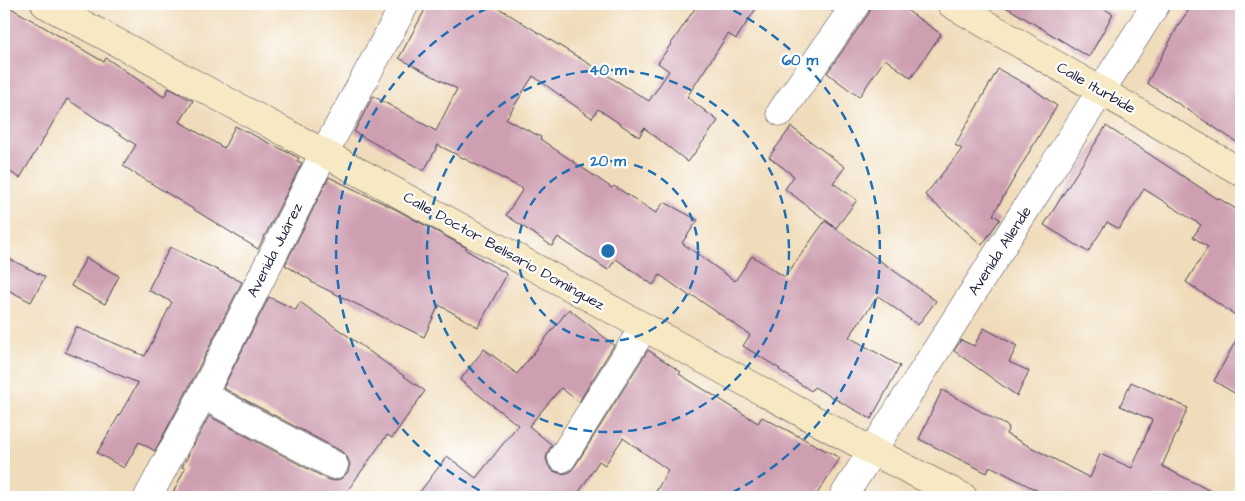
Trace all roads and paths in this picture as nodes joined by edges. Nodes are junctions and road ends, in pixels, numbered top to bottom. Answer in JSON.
{"nodes":[{"id":1,"x":45,"y":4,"type":"edge"},
{"id":2,"x":405,"y":4,"type":"edge"},
{"id":3,"x":856,"y":4,"type":"edge"},
{"id":4,"x":951,"y":4,"type":"edge"},
{"id":5,"x":1156,"y":4,"type":"edge"},
{"id":6,"x":1102,"y":91,"type":"junction"},
{"id":7,"x":781,"y":112,"type":"dead end"},
{"id":8,"x":324,"y":153,"type":"junction"},
{"id":9,"x":1241,"y":172,"type":"edge"},
{"id":10,"x":644,"y":327,"type":"junction"},
{"id":11,"x":203,"y":395,"type":"junction"},
{"id":12,"x":872,"y":451,"type":"junction"},
{"id":13,"x":562,"y":458,"type":"dead end"},
{"id":14,"x":334,"y":465,"type":"dead end"},
{"id":15,"x":148,"y":497,"type":"edge"},
{"id":16,"x":843,"y":497,"type":"edge"},
{"id":17,"x":963,"y":497,"type":"edge"}],
"edges":[{"from":1,"to":8,"type":"street","name":"Calle Doctor Belisario Domínguez"},
{"from":2,"to":8,"type":"street","name":"Avenida Juárez"},
{"from":3,"to":7,"type":"street"},
{"from":4,"to":6,"type":"street","name":"Calle Iturbide"},
{"from":5,"to":6,"type":"street","name":"Avenida Allende"},
{"from":6,"to":9,"type":"street","name":"Calle Iturbide"},
{"from":6,"to":12,"type":"street","name":"Avenida Allende"},
{"from":8,"to":10,"type":"street","name":"Calle Doctor Belisario Domínguez"},
{"from":8,"to":11,"type":"street","name":"Avenida Juárez"},
{"from":10,"to":12,"type":"street","name":"Calle Doctor Belisario Domínguez"},
{"from":10,"to":13,"type":"street"},
{"from":11,"to":14,"type":"street"},
{"from":11,"to":15,"type":"street","name":"Avenida Juárez"},
{"from":12,"to":16,"type":"street","name":"Avenida Allende"},
{"from":12,"to":17,"type":"street","name":"Calle Doctor Belisario Domínguez"}]}
